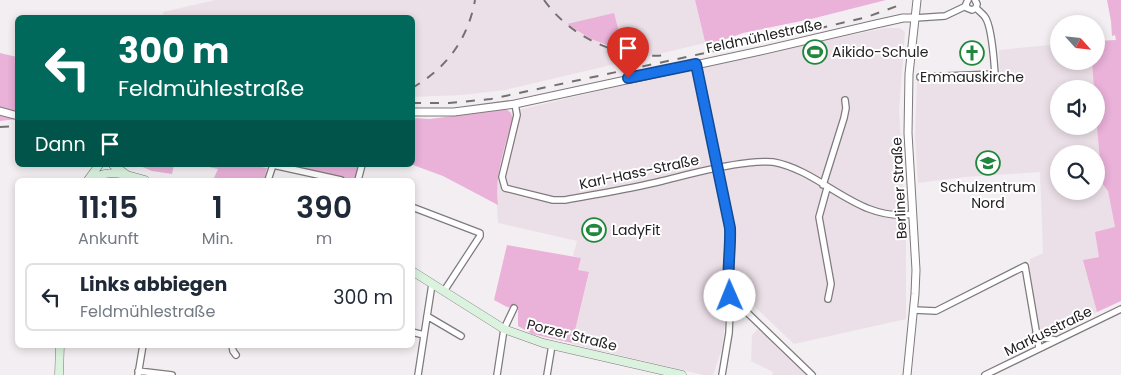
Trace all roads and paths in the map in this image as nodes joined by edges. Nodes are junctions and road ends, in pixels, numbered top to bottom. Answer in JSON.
{"nodes":[{"id":1,"x":917,"y":0,"type":"edge"},
{"id":2,"x":978,"y":2,"type":"edge"},
{"id":3,"x":967,"y":3,"type":"edge"},
{"id":4,"x":914,"y":18,"type":"junction"},
{"id":5,"x":696,"y":64,"type":"junction"},
{"id":6,"x":920,"y":77,"type":"dead end"},
{"id":7,"x":845,"y":100,"type":"dead end"},
{"id":8,"x":514,"y":104,"type":"junction"},
{"id":9,"x":0,"y":111,"type":"edge"},
{"id":10,"x":415,"y":112,"type":"edge"},
{"id":11,"x":15,"y":115,"type":"edge"},
{"id":12,"x":98,"y":167,"type":"edge"},
{"id":13,"x":117,"y":167,"type":"edge"},
{"id":14,"x":282,"y":167,"type":"edge"},
{"id":15,"x":716,"y":168,"type":"junction"},
{"id":16,"x":127,"y":175,"type":"junction"},
{"id":17,"x":89,"y":178,"type":"edge"},
{"id":18,"x":96,"y":178,"type":"edge"},
{"id":19,"x":138,"y":178,"type":"edge"},
{"id":20,"x":332,"y":178,"type":"edge"},
{"id":21,"x":825,"y":186,"type":"junction"},
{"id":22,"x":415,"y":208,"type":"edge"},
{"id":23,"x":913,"y":214,"type":"junction"},
{"id":24,"x":415,"y":272,"type":"edge"},
{"id":25,"x":432,"y":284,"type":"junction"},
{"id":26,"x":444,"y":291,"type":"junction"},
{"id":27,"x":730,"y":296,"type":"junction"},
{"id":28,"x":828,"y":299,"type":"dead end"},
{"id":29,"x":514,"y":308,"type":"dead end"},
{"id":30,"x":1121,"y":309,"type":"edge"},
{"id":31,"x":914,"y":310,"type":"junction"},
{"id":32,"x":427,"y":316,"type":"junction"},
{"id":33,"x":504,"y":329,"type":"junction"},
{"id":34,"x":415,"y":333,"type":"edge"},
{"id":35,"x":1035,"y":333,"type":"junction"},
{"id":36,"x":424,"y":336,"type":"junction"},
{"id":37,"x":461,"y":336,"type":"dead end"},
{"id":38,"x":1057,"y":340,"type":"junction"},
{"id":39,"x":552,"y":345,"type":"junction"},
{"id":40,"x":60,"y":348,"type":"edge"},
{"id":41,"x":142,"y":348,"type":"edge"},
{"id":42,"x":232,"y":348,"type":"edge"},
{"id":43,"x":1039,"y":348,"type":"junction"},
{"id":44,"x":236,"y":355,"type":"dead end"},
{"id":45,"x":138,"y":373,"type":"edge"},
{"id":46,"x":59,"y":375,"type":"edge"},
{"id":47,"x":172,"y":375,"type":"edge"},
{"id":48,"x":418,"y":375,"type":"edge"},
{"id":49,"x":496,"y":375,"type":"edge"},
{"id":50,"x":547,"y":375,"type":"edge"},
{"id":51,"x":682,"y":375,"type":"edge"},
{"id":52,"x":722,"y":375,"type":"edge"},
{"id":53,"x":812,"y":375,"type":"edge"},
{"id":54,"x":907,"y":375,"type":"edge"},
{"id":55,"x":985,"y":375,"type":"edge"}],
"edges":[{"from":1,"to":4,"type":"street","name":"Berliner Straße"},
{"from":2,"to":3,"type":"street"},
{"from":2,"to":6,"type":"street"},
{"from":3,"to":4,"type":"street"},
{"from":4,"to":5,"type":"street","name":"Feldmühlestraße"},
{"from":4,"to":23,"type":"street","name":"Berliner Straße"},
{"from":5,"to":8,"type":"street","name":"Feldmühlestraße"},
{"from":5,"to":15,"type":"street"},
{"from":7,"to":21,"type":"street"},
{"from":8,"to":10,"type":"street","name":"Feldmühlestraße"},
{"from":8,"to":15,"type":"street","name":"Karl-Hass-Straße"},
{"from":9,"to":11,"type":"street"},
{"from":12,"to":17,"type":"main road"},
{"from":13,"to":16,"type":"main road"},
{"from":14,"to":20,"type":"street"},
{"from":15,"to":21,"type":"street","name":"Karl-Hass-Straße"},
{"from":15,"to":27,"type":"street"},
{"from":16,"to":18,"type":"main road"},
{"from":16,"to":19,"type":"main road"},
{"from":21,"to":23,"type":"street","name":"Karl-Hass-Straße"},
{"from":21,"to":28,"type":"street"},
{"from":22,"to":26,"type":"street"},
{"from":23,"to":31,"type":"street","name":"Berliner Straße"},
{"from":24,"to":25,"type":"main road","name":"Porzer Straße"},
{"from":25,"to":26,"type":"main road","name":"Porzer Straße"},
{"from":25,"to":32,"type":"street"},
{"from":26,"to":33,"type":"main road","name":"Porzer Straße"},
{"from":27,"to":52,"type":"street"},
{"from":27,"to":53,"type":"street"},
{"from":29,"to":33,"type":"street"},
{"from":30,"to":38,"type":"street","name":"Markusstraße"},
{"from":31,"to":35,"type":"street"},
{"from":31,"to":54,"type":"street","name":"Berliner Straße"},
{"from":32,"to":36,"type":"street"},
{"from":32,"to":37,"type":"street"},
{"from":33,"to":39,"type":"main road","name":"Porzer Straße"},
{"from":33,"to":49,"type":"street"},
{"from":34,"to":36,"type":"street"},
{"from":35,"to":38,"type":"street"},
{"from":35,"to":43,"type":"street"},
{"from":36,"to":48,"type":"street"},
{"from":38,"to":43,"type":"street","name":"Markusstraße"},
{"from":39,"to":50,"type":"street"},
{"from":39,"to":51,"type":"main road","name":"Porzer Straße"},
{"from":40,"to":46,"type":"main road"},
{"from":41,"to":45,"type":"street"},
{"from":42,"to":44,"type":"street"},
{"from":43,"to":55,"type":"street","name":"Markusstraße"},
{"from":45,"to":47,"type":"street"}]}
